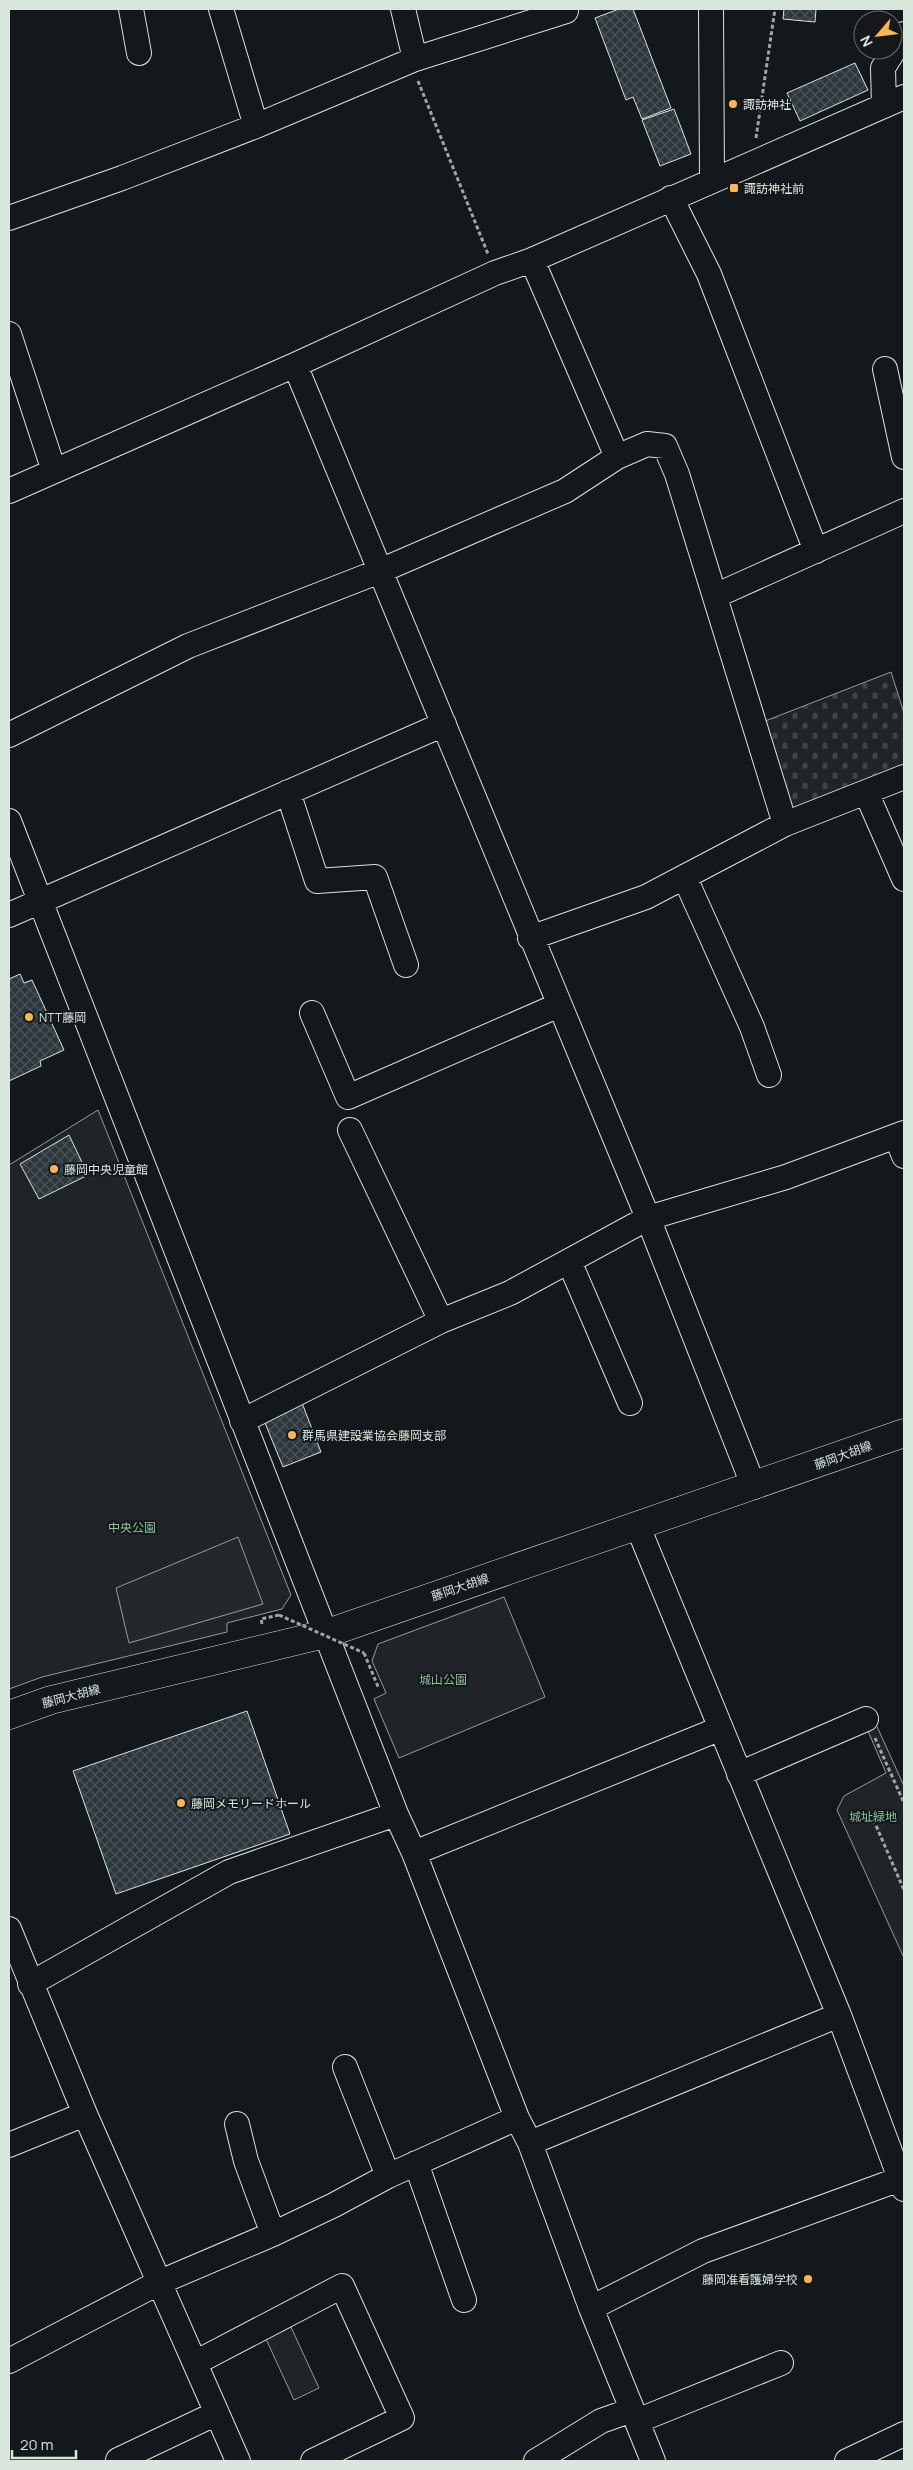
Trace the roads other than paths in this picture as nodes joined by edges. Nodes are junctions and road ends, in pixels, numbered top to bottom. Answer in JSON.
{"nodes":[{"id":1,"x":131,"y":9,"type":"edge"},
{"id":2,"x":221,"y":9,"type":"edge"},
{"id":3,"x":403,"y":9,"type":"edge"},
{"id":4,"x":566,"y":9,"type":"edge"},
{"id":5,"x":711,"y":9,"type":"edge"},
{"id":6,"x":904,"y":34,"type":"edge"},
{"id":7,"x":139,"y":54,"type":"dead end"},
{"id":8,"x":415,"y":59,"type":"junction"},
{"id":9,"x":894,"y":101,"type":"edge"},
{"id":10,"x":256,"y":126,"type":"junction"},
{"id":11,"x":712,"y":180,"type":"junction"},
{"id":12,"x":672,"y":198,"type":"junction"},
{"id":13,"x":9,"y":218,"type":"edge"},
{"id":14,"x":532,"y":260,"type":"junction"},
{"id":15,"x":9,"y":334,"type":"edge"},
{"id":16,"x":295,"y":365,"type":"junction"},
{"id":17,"x":885,"y":368,"type":"dead end"},
{"id":18,"x":618,"y":457,"type":"junction"},
{"id":19,"x":904,"y":457,"type":"edge"},
{"id":20,"x":54,"y":471,"type":"junction"},
{"id":21,"x":9,"y":491,"type":"edge"},
{"id":22,"x":904,"y":511,"type":"edge"},
{"id":23,"x":816,"y":551,"type":"junction"},
{"id":24,"x":380,"y":571,"type":"junction"},
{"id":25,"x":715,"y":596,"type":"junction"},
{"id":26,"x":444,"y":724,"type":"junction"},
{"id":27,"x":9,"y":735,"type":"edge"},
{"id":28,"x":904,"y":777,"type":"edge"},
{"id":29,"x":288,"y":792,"type":"junction"},
{"id":30,"x":866,"y":792,"type":"junction"},
{"id":31,"x":9,"y":821,"type":"edge"},
{"id":32,"x":785,"y":824,"type":"junction"},
{"id":33,"x":685,"y":878,"type":"junction"},
{"id":34,"x":904,"y":879,"type":"edge"},
{"id":35,"x":38,"y":902,"type":"junction"},
{"id":36,"x":9,"y":915,"type":"edge"},
{"id":37,"x":530,"y":938,"type":"junction"},
{"id":38,"x":406,"y":965,"type":"dead end"},
{"id":39,"x":558,"y":1005,"type":"junction"},
{"id":40,"x":312,"y":1013,"type":"dead end"},
{"id":41,"x":769,"y":1075,"type":"dead end"},
{"id":42,"x":350,"y":1130,"type":"dead end"},
{"id":43,"x":901,"y":1142,"type":"edge"},
{"id":44,"x":648,"y":1218,"type":"junction"},
{"id":45,"x":569,"y":1261,"type":"junction"},
{"id":46,"x":442,"y":1321,"type":"junction"},
{"id":47,"x":630,"y":1403,"type":"dead end"},
{"id":48,"x":242,"y":1421,"type":"junction"},
{"id":49,"x":904,"y":1433,"type":"edge"},
{"id":50,"x":754,"y":1487,"type":"junction"},
{"id":51,"x":638,"y":1527,"type":"junction"},
{"id":52,"x":325,"y":1634,"type":"junction"},
{"id":53,"x":9,"y":1715,"type":"edge"},
{"id":54,"x":866,"y":1719,"type":"road end"},
{"id":55,"x":719,"y":1729,"type":"junction"},
{"id":56,"x":739,"y":1774,"type":"junction"},
{"id":57,"x":396,"y":1814,"type":"junction"},
{"id":58,"x":414,"y":1853,"type":"junction"},
{"id":59,"x":9,"y":1929,"type":"edge"},
{"id":60,"x":30,"y":1984,"type":"junction"},
{"id":61,"x":839,"y":2015,"type":"junction"},
{"id":62,"x":345,"y":2067,"type":"dead end"},
{"id":63,"x":84,"y":2114,"type":"junction"},
{"id":64,"x":517,"y":2118,"type":"junction"},
{"id":65,"x":237,"y":2124,"type":"dead end"},
{"id":66,"x":10,"y":2140,"type":"edge"},
{"id":67,"x":530,"y":2143,"type":"junction"},
{"id":68,"x":416,"y":2163,"type":"junction"},
{"id":69,"x":388,"y":2176,"type":"junction"},
{"id":70,"x":902,"y":2184,"type":"edge"},
{"id":71,"x":273,"y":2234,"type":"junction"},
{"id":72,"x":158,"y":2283,"type":"junction"},
{"id":73,"x":464,"y":2300,"type":"dead end"},
{"id":74,"x":591,"y":2308,"type":"junction"},
{"id":75,"x":9,"y":2362,"type":"edge"},
{"id":76,"x":195,"y":2363,"type":"junction"},
{"id":77,"x":781,"y":2363,"type":"dead end"},
{"id":78,"x":217,"y":2413,"type":"junction"},
{"id":79,"x":635,"y":2415,"type":"junction"},
{"id":80,"x":904,"y":2434,"type":"edge"},
{"id":81,"x":118,"y":2460,"type":"dead end"},
{"id":82,"x":238,"y":2461,"type":"edge"},
{"id":83,"x":313,"y":2461,"type":"edge"},
{"id":84,"x":536,"y":2461,"type":"edge"},
{"id":85,"x":653,"y":2461,"type":"edge"},
{"id":86,"x":847,"y":2461,"type":"edge"}],
"edges":[{"from":1,"to":7,"type":"street"},
{"from":2,"to":10,"type":"street"},
{"from":3,"to":8,"type":"street"},
{"from":4,"to":8,"type":"street"},
{"from":5,"to":11,"type":"street"},
{"from":6,"to":9,"type":"street"},
{"from":8,"to":10,"type":"street"},
{"from":9,"to":11,"type":"street"},
{"from":10,"to":13,"type":"street"},
{"from":11,"to":12,"type":"street"},
{"from":12,"to":14,"type":"street"},
{"from":12,"to":23,"type":"street"},
{"from":14,"to":16,"type":"street"},
{"from":14,"to":18,"type":"street"},
{"from":15,"to":20,"type":"street"},
{"from":16,"to":20,"type":"street"},
{"from":16,"to":24,"type":"street"},
{"from":17,"to":19,"type":"street"},
{"from":18,"to":24,"type":"street"},
{"from":18,"to":25,"type":"street"},
{"from":20,"to":21,"type":"street"},
{"from":22,"to":23,"type":"street"},
{"from":23,"to":25,"type":"street"},
{"from":24,"to":26,"type":"street"},
{"from":24,"to":27,"type":"street"},
{"from":25,"to":32,"type":"street"},
{"from":26,"to":29,"type":"street"},
{"from":26,"to":37,"type":"street"},
{"from":28,"to":30,"type":"street"},
{"from":29,"to":35,"type":"street"},
{"from":29,"to":38,"type":"street"},
{"from":30,"to":32,"type":"street"},
{"from":30,"to":34,"type":"street"},
{"from":31,"to":35,"type":"street"},
{"from":32,"to":33,"type":"street"},
{"from":33,"to":37,"type":"street"},
{"from":33,"to":41,"type":"street"},
{"from":35,"to":36,"type":"street"},
{"from":35,"to":48,"type":"street"},
{"from":37,"to":39,"type":"street"},
{"from":39,"to":40,"type":"street"},
{"from":39,"to":44,"type":"street"},
{"from":42,"to":46,"type":"street"},
{"from":43,"to":44,"type":"street"},
{"from":44,"to":45,"type":"street"},
{"from":44,"to":50,"type":"street"},
{"from":45,"to":46,"type":"street"},
{"from":45,"to":47,"type":"street"},
{"from":46,"to":48,"type":"street"},
{"from":48,"to":52,"type":"street"},
{"from":49,"to":50,"type":"main road","name":"藤岡大胡線"},
{"from":50,"to":51,"type":"main road","name":"藤岡大胡線"},
{"from":51,"to":52,"type":"main road","name":"藤岡大胡線"},
{"from":51,"to":55,"type":"street"},
{"from":52,"to":53,"type":"main road","name":"藤岡大胡線"},
{"from":52,"to":57,"type":"street"},
{"from":54,"to":56,"type":"street"},
{"from":55,"to":56,"type":"street"},
{"from":55,"to":58,"type":"street"},
{"from":56,"to":61,"type":"street"},
{"from":57,"to":58,"type":"street"},
{"from":57,"to":60,"type":"street"},
{"from":58,"to":64,"type":"street"},
{"from":59,"to":60,"type":"street"},
{"from":60,"to":63,"type":"street"},
{"from":61,"to":67,"type":"street"},
{"from":61,"to":70,"type":"street"},
{"from":62,"to":69,"type":"street"},
{"from":63,"to":66,"type":"street"},
{"from":63,"to":72,"type":"street"},
{"from":64,"to":67,"type":"street"},
{"from":64,"to":68,"type":"street"},
{"from":65,"to":71,"type":"street"},
{"from":67,"to":74,"type":"street"},
{"from":68,"to":69,"type":"street"},
{"from":68,"to":73,"type":"street"},
{"from":69,"to":71,"type":"street"},
{"from":70,"to":74,"type":"street"},
{"from":71,"to":72,"type":"street"},
{"from":72,"to":75,"type":"street"},
{"from":72,"to":76,"type":"street"},
{"from":74,"to":79,"type":"street"},
{"from":76,"to":78,"type":"street"},
{"from":76,"to":83,"type":"street"},
{"from":77,"to":79,"type":"street"},
{"from":78,"to":81,"type":"street"},
{"from":78,"to":82,"type":"street"},
{"from":79,"to":84,"type":"street"},
{"from":79,"to":85,"type":"street"},
{"from":80,"to":86,"type":"street"}]}
